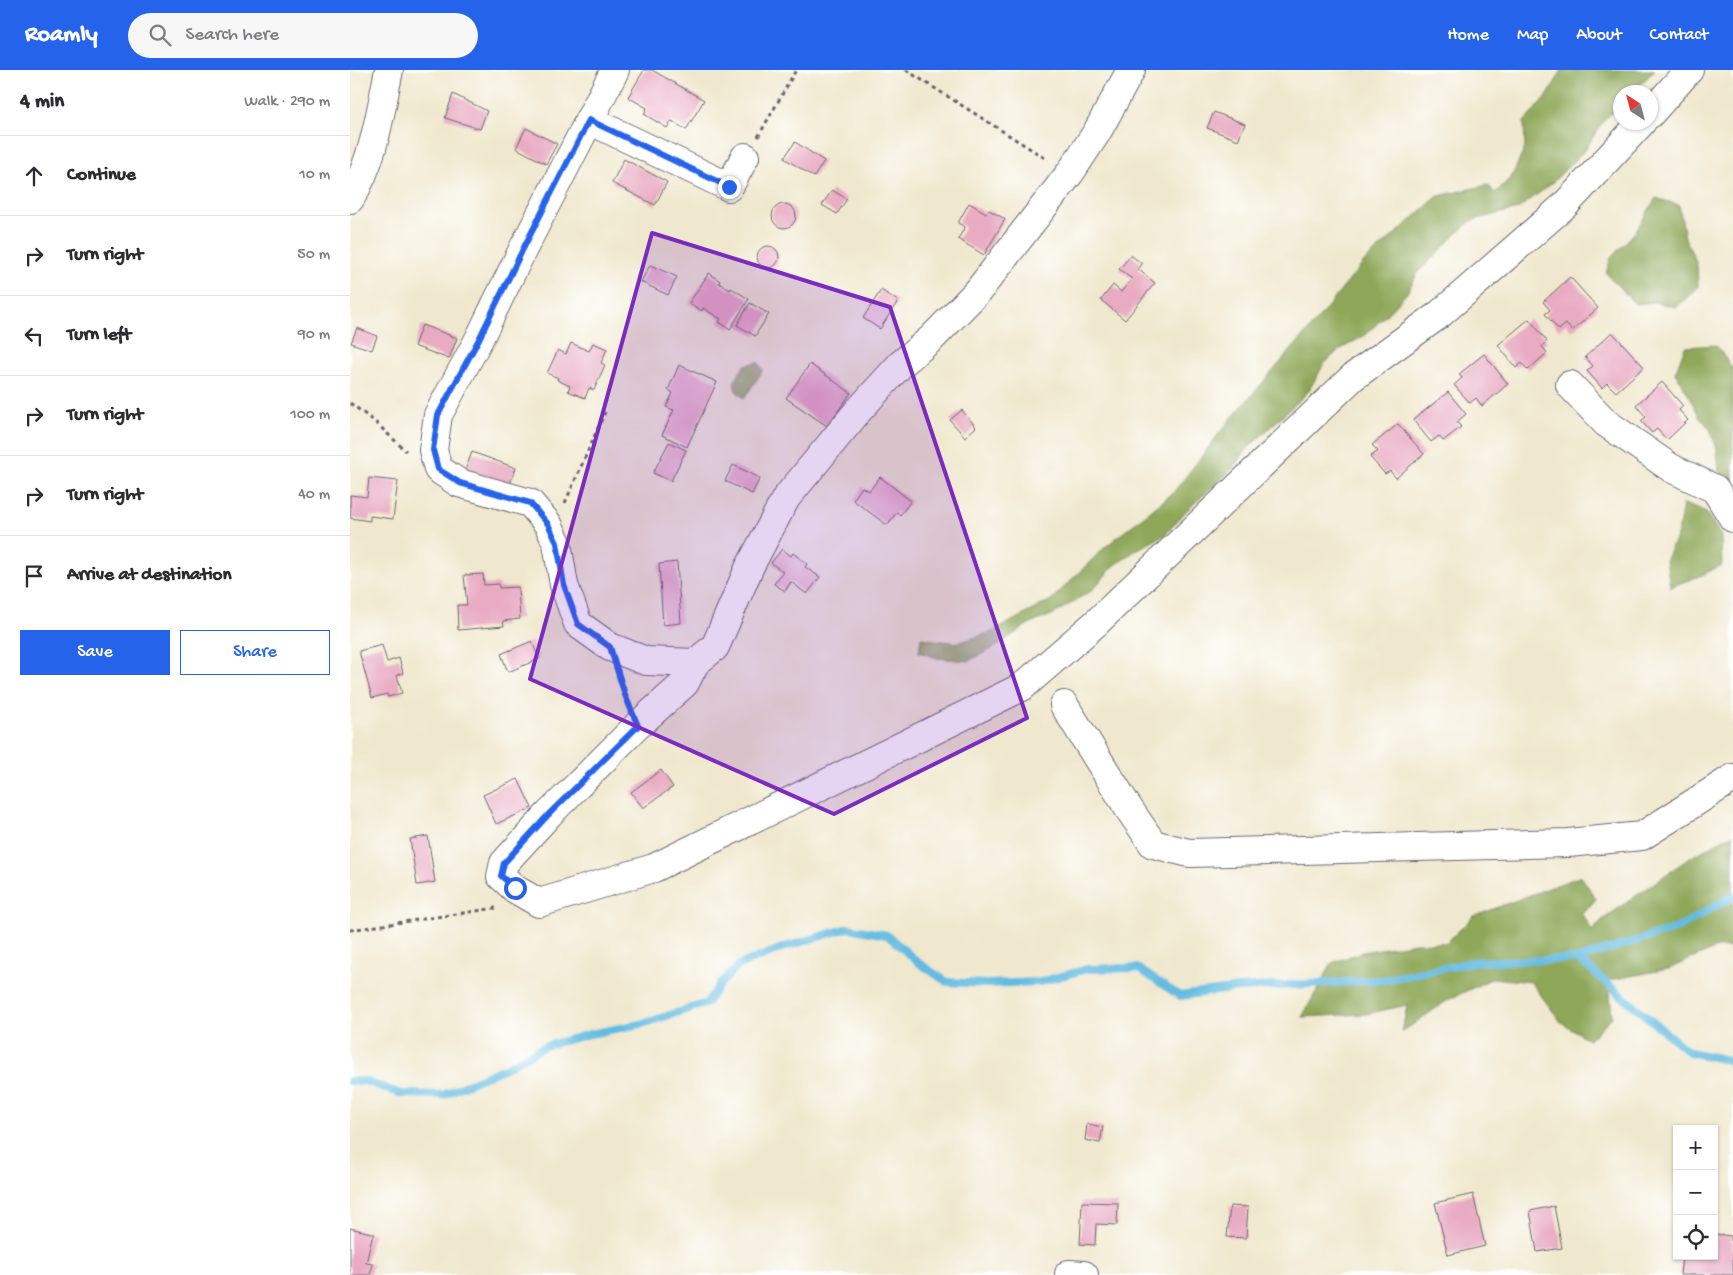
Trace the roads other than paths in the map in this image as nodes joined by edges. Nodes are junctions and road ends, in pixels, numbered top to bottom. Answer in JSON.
{"nodes":[{"id":1,"x":389,"y":70,"type":"edge"},
{"id":2,"x":615,"y":70,"type":"edge"},
{"id":3,"x":1131,"y":70,"type":"edge"},
{"id":4,"x":1689,"y":70,"type":"edge"},
{"id":5,"x":1658,"y":105,"type":"edge"},
{"id":6,"x":589,"y":120,"type":"junction"},
{"id":7,"x":1635,"y":130,"type":"edge"},
{"id":8,"x":745,"y":157,"type":"road end"},
{"id":9,"x":350,"y":199,"type":"edge"},
{"id":10,"x":1570,"y":385,"type":"dead end"},
{"id":11,"x":1733,"y":518,"type":"edge"},
{"id":12,"x":695,"y":663,"type":"junction"},
{"id":13,"x":1064,"y":705,"type":"dead end"},
{"id":14,"x":1733,"y":778,"type":"edge"}],
"edges":[{"from":1,"to":9,"type":"street"},
{"from":2,"to":6,"type":"street"},
{"from":3,"to":12,"type":"street"},
{"from":4,"to":5,"type":"street"},
{"from":6,"to":8,"type":"street"},
{"from":6,"to":12,"type":"street"},
{"from":7,"to":12,"type":"street"},
{"from":10,"to":11,"type":"street"},
{"from":13,"to":14,"type":"street"}]}
